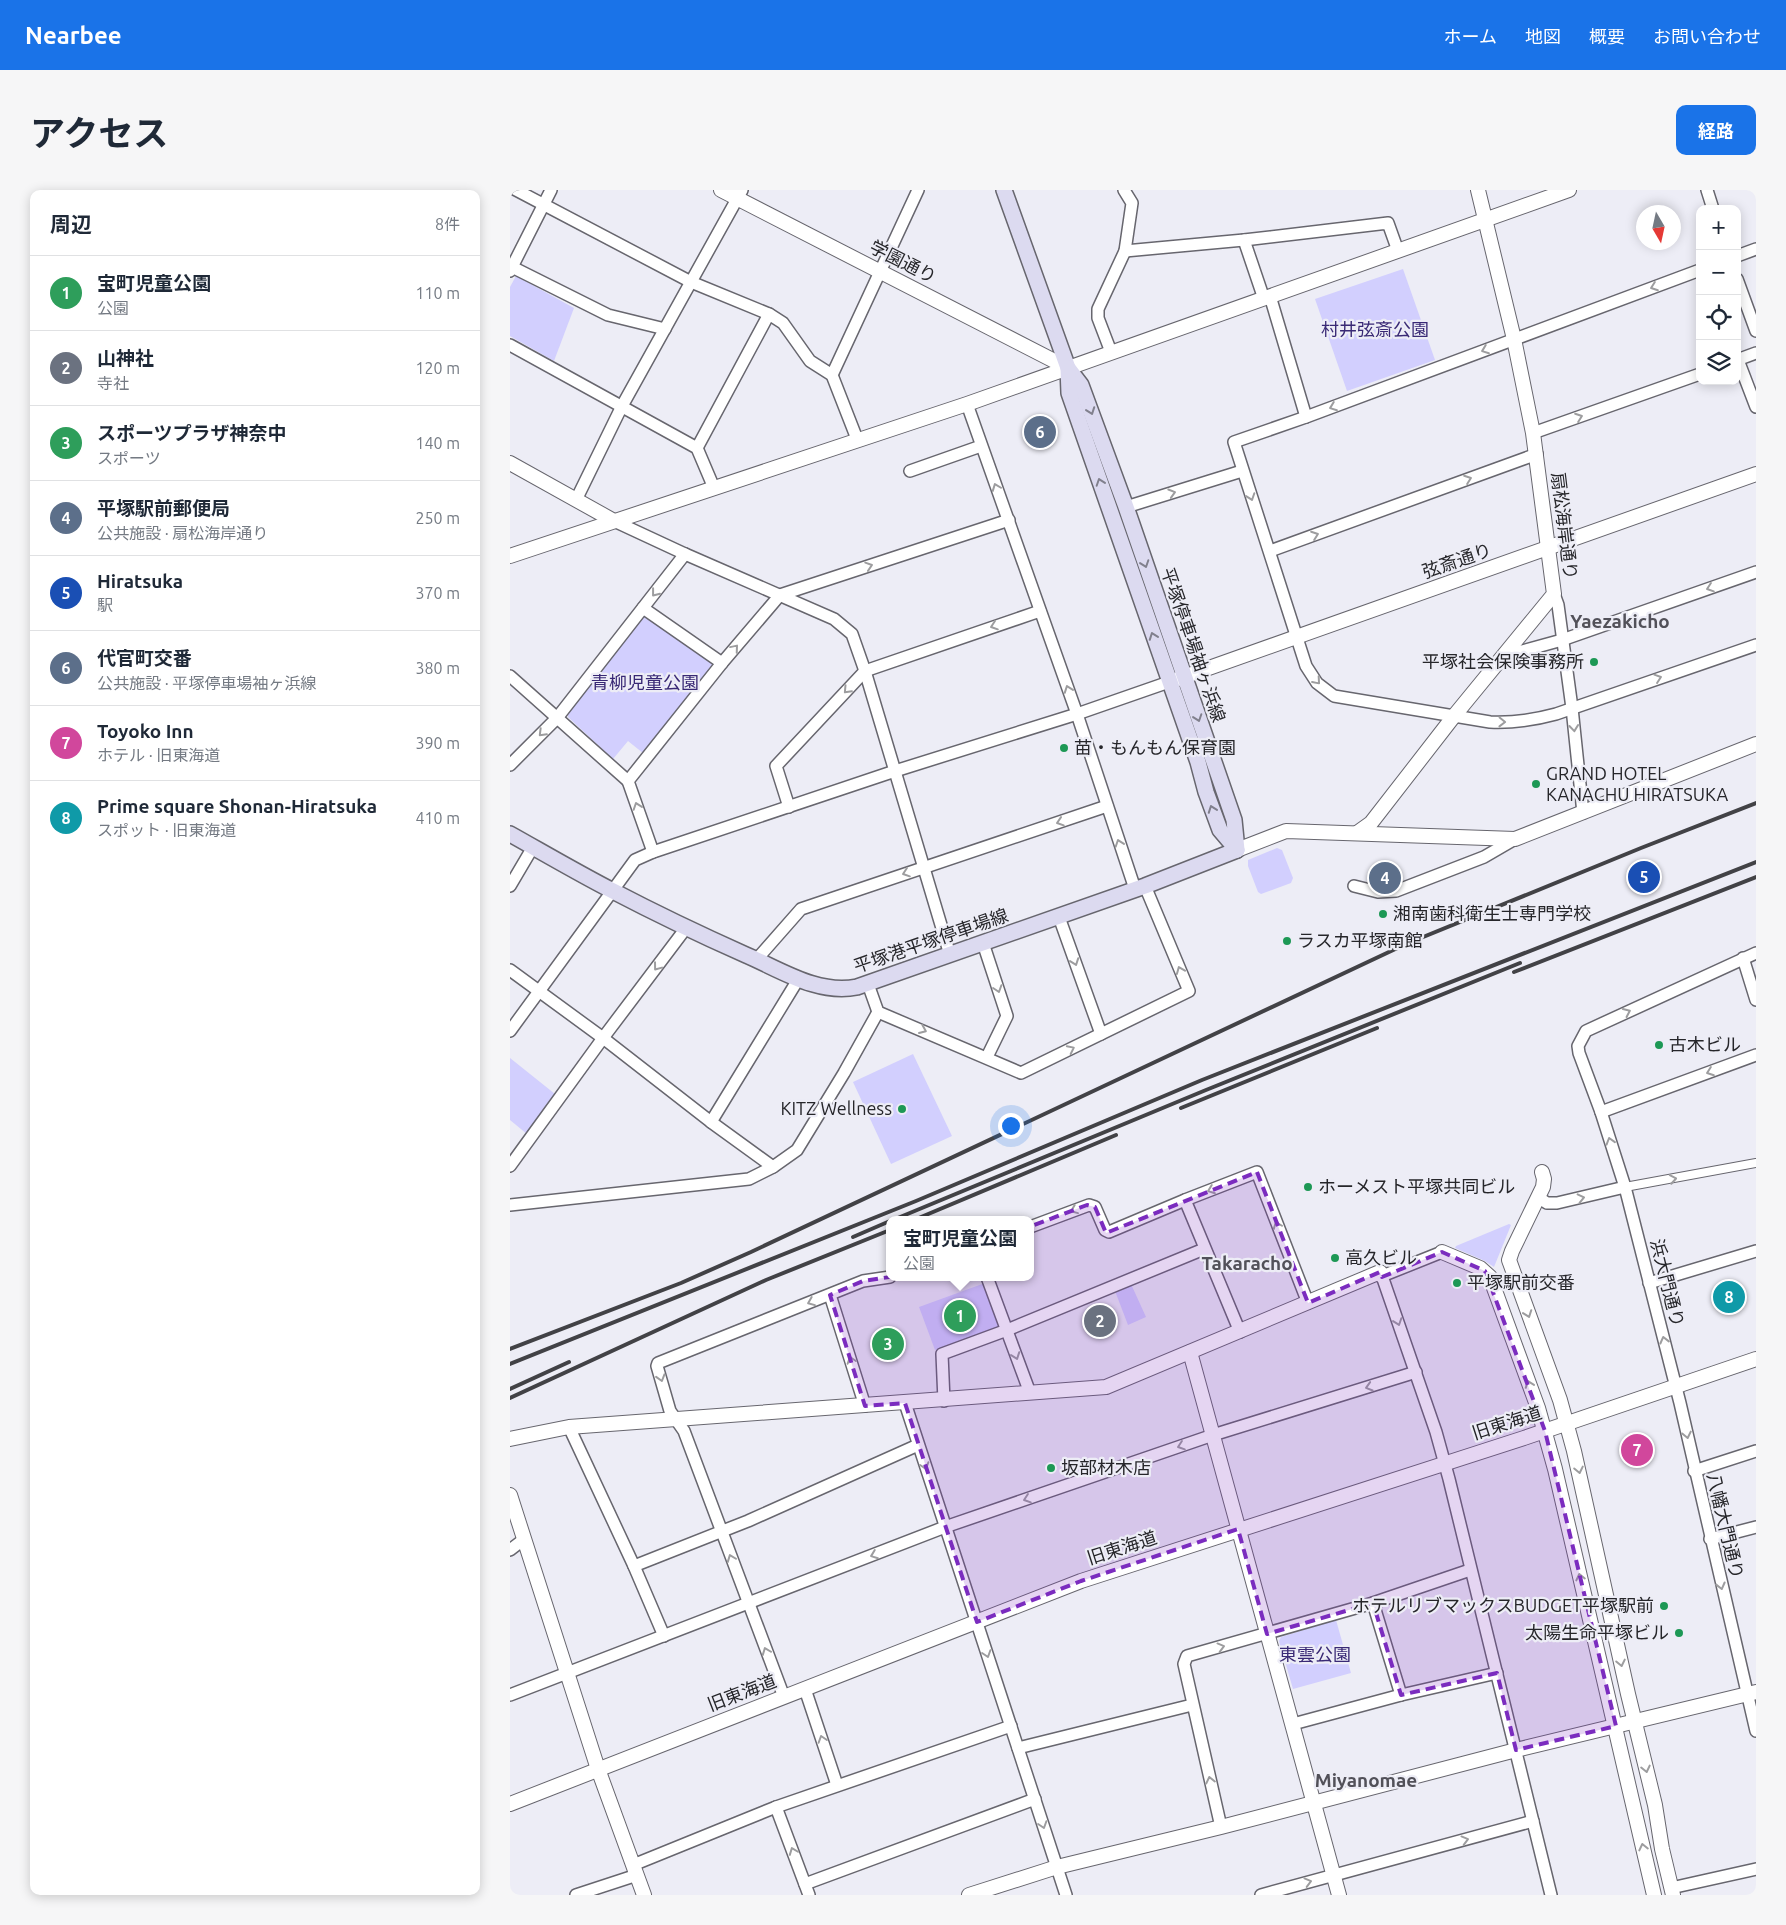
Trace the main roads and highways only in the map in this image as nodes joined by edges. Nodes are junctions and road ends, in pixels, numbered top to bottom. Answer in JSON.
{"nodes":[{"id":1,"x":1004,"y":190,"type":"edge"},
{"id":2,"x":1068,"y":368,"type":"junction"},
{"id":3,"x":1176,"y":679,"type":"junction"},
{"id":4,"x":510,"y":834,"type":"edge"},
{"id":5,"x":1237,"y":850,"type":"joint"}],
"edges":[{"from":1,"to":2,"type":"main road","name":"平塚停車場袖ヶ浜線"},
{"from":3,"to":2,"type":"main road","name":"平塚停車場袖ヶ浜線","one_way":true},
{"from":2,"to":3,"type":"main road","name":"平塚停車場袖ヶ浜線","one_way":true},
{"from":3,"to":5,"type":"main road","name":"平塚停車場袖ヶ浜線"},
{"from":4,"to":5,"type":"main road","name":"平塚港平塚停車場線"}]}
